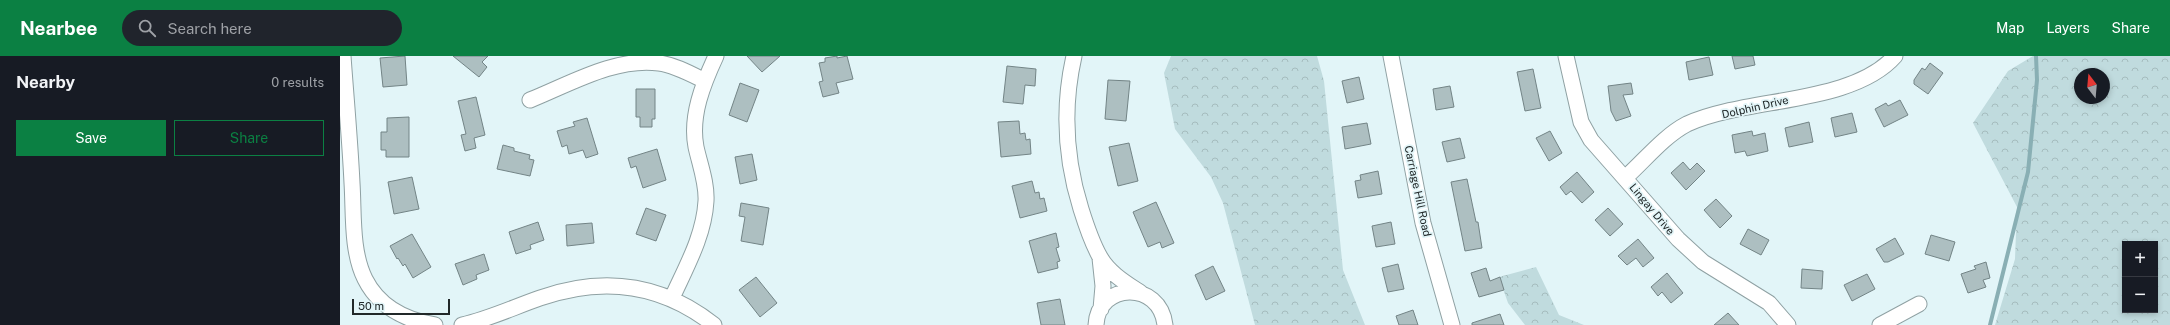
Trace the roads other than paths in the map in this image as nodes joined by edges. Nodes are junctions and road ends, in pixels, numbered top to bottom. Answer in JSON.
{"nodes":[{"id":1,"x":343,"y":56,"type":"edge"},
{"id":2,"x":716,"y":56,"type":"edge"},
{"id":3,"x":1074,"y":56,"type":"edge"},
{"id":4,"x":1391,"y":56,"type":"edge"},
{"id":5,"x":1566,"y":56,"type":"edge"},
{"id":6,"x":1895,"y":56,"type":"edge"},
{"id":7,"x":705,"y":80,"type":"junction"},
{"id":8,"x":530,"y":100,"type":"dead end"},
{"id":9,"x":345,"y":141,"type":"edge"},
{"id":10,"x":1626,"y":177,"type":"junction"},
{"id":11,"x":1100,"y":258,"type":"junction"},
{"id":12,"x":1141,"y":293,"type":"junction"},
{"id":13,"x":672,"y":298,"type":"junction"},
{"id":14,"x":1919,"y":304,"type":"dead end"},
{"id":15,"x":1101,"y":309,"type":"junction"},
{"id":16,"x":435,"y":325,"type":"edge"},
{"id":17,"x":462,"y":325,"type":"edge"},
{"id":18,"x":714,"y":325,"type":"edge"},
{"id":19,"x":1096,"y":325,"type":"edge"},
{"id":20,"x":1165,"y":325,"type":"edge"},
{"id":21,"x":1452,"y":325,"type":"edge"},
{"id":22,"x":1788,"y":325,"type":"edge"},
{"id":23,"x":1880,"y":325,"type":"edge"}],
"edges":[{"from":1,"to":9,"type":"street"},
{"from":2,"to":7,"type":"street"},
{"from":3,"to":11,"type":"street"},
{"from":4,"to":21,"type":"street","name":"Carriage Hill Road"},
{"from":5,"to":10,"type":"street","name":"Lingay Drive"},
{"from":6,"to":10,"type":"street","name":"Dolphin Drive"},
{"from":7,"to":8,"type":"street"},
{"from":7,"to":13,"type":"street"},
{"from":9,"to":16,"type":"street"},
{"from":10,"to":22,"type":"street","name":"Lingay Drive"},
{"from":11,"to":12,"type":"street"},
{"from":11,"to":15,"type":"street"},
{"from":12,"to":15,"type":"street"},
{"from":12,"to":20,"type":"street"},
{"from":13,"to":17,"type":"street"},
{"from":13,"to":18,"type":"street"},
{"from":14,"to":23,"type":"street"},
{"from":15,"to":19,"type":"street"}]}
